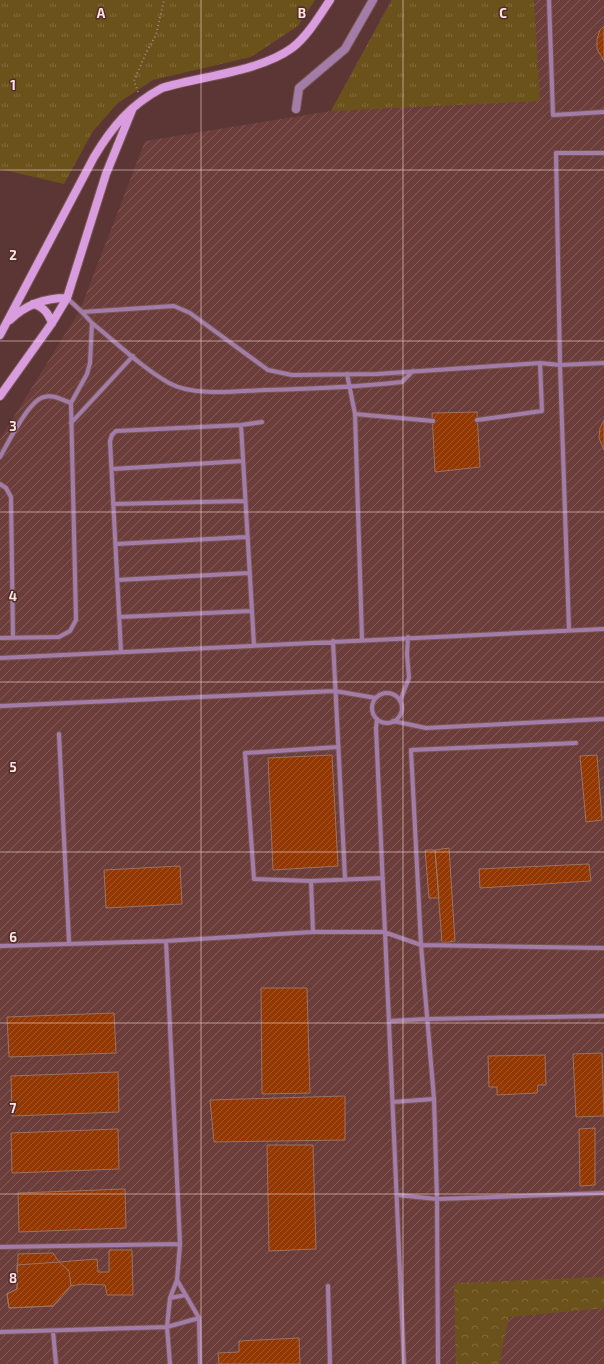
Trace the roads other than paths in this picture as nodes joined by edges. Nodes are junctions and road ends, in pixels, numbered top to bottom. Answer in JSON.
{"nodes":[{"id":1,"x":330,"y":0,"type":"edge"},
{"id":2,"x":373,"y":0,"type":"edge"},
{"id":3,"x":549,"y":0,"type":"edge"},
{"id":4,"x":296,"y":109,"type":"dead end"},
{"id":5,"x":132,"y":110,"type":"junction"},
{"id":6,"x":604,"y":112,"type":"edge"},
{"id":7,"x":604,"y":153,"type":"edge"},
{"id":8,"x":67,"y":298,"type":"junction"},
{"id":9,"x":34,"y":304,"type":"junction"},
{"id":10,"x":82,"y":312,"type":"junction"},
{"id":11,"x":52,"y":323,"type":"junction"},
{"id":12,"x":92,"y":323,"type":"junction"},
{"id":13,"x":5,"y":326,"type":"junction"},
{"id":14,"x":0,"y":335,"type":"edge"},
{"id":15,"x":133,"y":356,"type":"junction"},
{"id":16,"x":540,"y":363,"type":"junction"},
{"id":17,"x":604,"y":363,"type":"edge"},
{"id":18,"x":560,"y":365,"type":"junction"},
{"id":19,"x":413,"y":371,"type":"junction"},
{"id":20,"x":347,"y":374,"type":"junction"},
{"id":21,"x":350,"y":388,"type":"junction"},
{"id":22,"x":0,"y":396,"type":"edge"},
{"id":23,"x":71,"y":403,"type":"junction"},
{"id":24,"x":355,"y":414,"type":"junction"},
{"id":25,"x":477,"y":420,"type":"dead end"},
{"id":26,"x":432,"y":421,"type":"dead end"},
{"id":27,"x":262,"y":422,"type":"dead end"},
{"id":28,"x":71,"y":423,"type":"junction"},
{"id":29,"x":241,"y":424,"type":"junction"},
{"id":30,"x":0,"y":457,"type":"edge"},
{"id":31,"x":243,"y":461,"type":"junction"},
{"id":32,"x":112,"y":469,"type":"junction"},
{"id":33,"x":0,"y":484,"type":"edge"},
{"id":34,"x":245,"y":501,"type":"junction"},
{"id":35,"x":113,"y":504,"type":"junction"},
{"id":36,"x":247,"y":537,"type":"junction"},
{"id":37,"x":116,"y":544,"type":"junction"},
{"id":38,"x":249,"y":573,"type":"junction"},
{"id":39,"x":117,"y":580,"type":"junction"},
{"id":40,"x":251,"y":611,"type":"junction"},
{"id":41,"x":119,"y":618,"type":"junction"},
{"id":42,"x":604,"y":629,"type":"edge"},
{"id":43,"x":569,"y":630,"type":"junction"},
{"id":44,"x":408,"y":637,"type":"junction"},
{"id":45,"x":0,"y":638,"type":"edge"},
{"id":46,"x":13,"y":638,"type":"junction"},
{"id":47,"x":362,"y":639,"type":"junction"},
{"id":48,"x":333,"y":641,"type":"junction"},
{"id":49,"x":254,"y":645,"type":"junction"},
{"id":50,"x":121,"y":652,"type":"junction"},
{"id":51,"x":0,"y":658,"type":"edge"},
{"id":52,"x":335,"y":691,"type":"junction"},
{"id":53,"x":376,"y":698,"type":"junction"},
{"id":54,"x":400,"y":701,"type":"junction"},
{"id":55,"x":0,"y":706,"type":"edge"},
{"id":56,"x":377,"y":719,"type":"junction"},
{"id":57,"x":604,"y":719,"type":"edge"},
{"id":58,"x":393,"y":721,"type":"junction"},
{"id":59,"x":59,"y":734,"type":"dead end"},
{"id":60,"x":576,"y":743,"type":"dead end"},
{"id":61,"x":338,"y":747,"type":"junction"},
{"id":62,"x":345,"y":878,"type":"junction"},
{"id":63,"x":383,"y":878,"type":"junction"},
{"id":64,"x":311,"y":881,"type":"junction"},
{"id":65,"x":313,"y":932,"type":"junction"},
{"id":66,"x":384,"y":932,"type":"junction"},
{"id":67,"x":166,"y":941,"type":"junction"},
{"id":68,"x":70,"y":943,"type":"junction"},
{"id":69,"x":421,"y":945,"type":"junction"},
{"id":70,"x":0,"y":946,"type":"edge"},
{"id":71,"x":604,"y":948,"type":"edge"},
{"id":72,"x":604,"y":1016,"type":"edge"},
{"id":73,"x":428,"y":1019,"type":"junction"},
{"id":74,"x":389,"y":1021,"type":"junction"},
{"id":75,"x":434,"y":1099,"type":"junction"},
{"id":76,"x":393,"y":1102,"type":"junction"},
{"id":77,"x":604,"y":1193,"type":"edge"},
{"id":78,"x":397,"y":1195,"type":"junction"},
{"id":79,"x":437,"y":1199,"type":"junction"},
{"id":80,"x":180,"y":1244,"type":"junction"},
{"id":81,"x":0,"y":1247,"type":"edge"},
{"id":82,"x":177,"y":1280,"type":"junction"},
{"id":83,"x":328,"y":1286,"type":"dead end"},
{"id":84,"x":186,"y":1295,"type":"junction"},
{"id":85,"x":170,"y":1298,"type":"junction"},
{"id":86,"x":199,"y":1318,"type":"junction"},
{"id":87,"x":167,"y":1327,"type":"junction"},
{"id":88,"x":54,"y":1331,"type":"junction"},
{"id":89,"x":0,"y":1332,"type":"edge"},
{"id":90,"x":56,"y":1364,"type":"edge"},
{"id":91,"x":170,"y":1364,"type":"edge"},
{"id":92,"x":200,"y":1364,"type":"edge"},
{"id":93,"x":330,"y":1364,"type":"edge"},
{"id":94,"x":404,"y":1364,"type":"edge"},
{"id":95,"x":438,"y":1364,"type":"edge"}],
"edges":[{"from":1,"to":5,"type":"main road"},
{"from":2,"to":4,"type":"street"},
{"from":3,"to":6,"type":"lane"},
{"from":5,"to":8,"type":"main road"},
{"from":5,"to":13,"type":"main road"},
{"from":7,"to":18,"type":"lane"},
{"from":8,"to":9,"type":"main road"},
{"from":8,"to":10,"type":"lane"},
{"from":8,"to":11,"type":"main road"},
{"from":9,"to":11,"type":"main road"},
{"from":9,"to":13,"type":"main road"},
{"from":10,"to":12,"type":"lane"},
{"from":10,"to":20,"type":"lane"},
{"from":11,"to":22,"type":"main road"},
{"from":12,"to":15,"type":"lane"},
{"from":12,"to":23,"type":"lane"},
{"from":13,"to":14,"type":"main road"},
{"from":15,"to":21,"type":"lane"},
{"from":15,"to":28,"type":"lane"},
{"from":16,"to":18,"type":"lane"},
{"from":16,"to":19,"type":"lane"},
{"from":16,"to":25,"type":"lane"},
{"from":17,"to":18,"type":"lane"},
{"from":18,"to":43,"type":"lane"},
{"from":19,"to":20,"type":"lane"},
{"from":19,"to":21,"type":"lane"},
{"from":20,"to":21,"type":"lane"},
{"from":21,"to":24,"type":"lane"},
{"from":23,"to":28,"type":"lane"},
{"from":23,"to":30,"type":"lane"},
{"from":24,"to":26,"type":"lane"},
{"from":24,"to":47,"type":"lane"},
{"from":27,"to":29,"type":"lane"},
{"from":28,"to":46,"type":"lane"},
{"from":29,"to":31,"type":"lane"},
{"from":29,"to":32,"type":"lane"},
{"from":31,"to":32,"type":"lane"},
{"from":31,"to":34,"type":"lane"},
{"from":32,"to":35,"type":"lane"},
{"from":33,"to":46,"type":"lane"},
{"from":34,"to":35,"type":"lane"},
{"from":34,"to":36,"type":"lane"},
{"from":35,"to":37,"type":"lane"},
{"from":36,"to":37,"type":"lane"},
{"from":36,"to":38,"type":"lane"},
{"from":37,"to":39,"type":"lane"},
{"from":38,"to":39,"type":"lane"},
{"from":38,"to":40,"type":"lane"},
{"from":39,"to":41,"type":"lane"},
{"from":40,"to":41,"type":"lane"},
{"from":40,"to":49,"type":"lane"},
{"from":41,"to":50,"type":"lane"},
{"from":42,"to":43,"type":"lane"},
{"from":43,"to":44,"type":"lane"},
{"from":44,"to":47,"type":"lane"},
{"from":44,"to":54,"type":"lane"},
{"from":45,"to":46,"type":"lane"},
{"from":47,"to":48,"type":"lane"},
{"from":48,"to":49,"type":"lane"},
{"from":48,"to":52,"type":"lane"},
{"from":49,"to":50,"type":"lane"},
{"from":50,"to":51,"type":"lane"},
{"from":52,"to":53,"type":"lane"},
{"from":52,"to":55,"type":"lane"},
{"from":52,"to":61,"type":"lane"},
{"from":53,"to":54,"type":"lane"},
{"from":53,"to":56,"type":"lane"},
{"from":54,"to":58,"type":"lane"},
{"from":56,"to":58,"type":"lane"},
{"from":56,"to":63,"type":"lane"},
{"from":57,"to":58,"type":"lane"},
{"from":59,"to":68,"type":"lane"},
{"from":60,"to":69,"type":"lane"},
{"from":61,"to":62,"type":"lane"},
{"from":61,"to":64,"type":"lane"},
{"from":62,"to":63,"type":"lane"},
{"from":62,"to":64,"type":"lane"},
{"from":63,"to":66,"type":"lane"},
{"from":64,"to":65,"type":"lane"},
{"from":65,"to":66,"type":"lane"},
{"from":65,"to":67,"type":"lane"},
{"from":66,"to":69,"type":"lane"},
{"from":66,"to":74,"type":"lane"},
{"from":67,"to":68,"type":"lane"},
{"from":67,"to":80,"type":"lane"},
{"from":68,"to":70,"type":"lane"},
{"from":69,"to":71,"type":"lane"},
{"from":69,"to":73,"type":"lane"},
{"from":72,"to":73,"type":"lane"},
{"from":73,"to":74,"type":"lane"},
{"from":73,"to":75,"type":"lane"},
{"from":74,"to":76,"type":"lane"},
{"from":75,"to":76,"type":"lane"},
{"from":75,"to":79,"type":"lane"},
{"from":76,"to":78,"type":"lane"},
{"from":77,"to":79,"type":"lane"},
{"from":78,"to":79,"type":"lane"},
{"from":78,"to":94,"type":"lane"},
{"from":79,"to":95,"type":"lane"},
{"from":80,"to":81,"type":"lane"},
{"from":80,"to":82,"type":"lane"},
{"from":82,"to":84,"type":"lane"},
{"from":82,"to":85,"type":"lane"},
{"from":83,"to":93,"type":"lane"},
{"from":84,"to":85,"type":"lane"},
{"from":84,"to":86,"type":"lane"},
{"from":85,"to":87,"type":"lane"},
{"from":86,"to":87,"type":"lane"},
{"from":86,"to":92,"type":"lane"},
{"from":87,"to":88,"type":"lane"},
{"from":87,"to":91,"type":"lane"},
{"from":88,"to":89,"type":"lane"},
{"from":88,"to":90,"type":"lane"}]}
